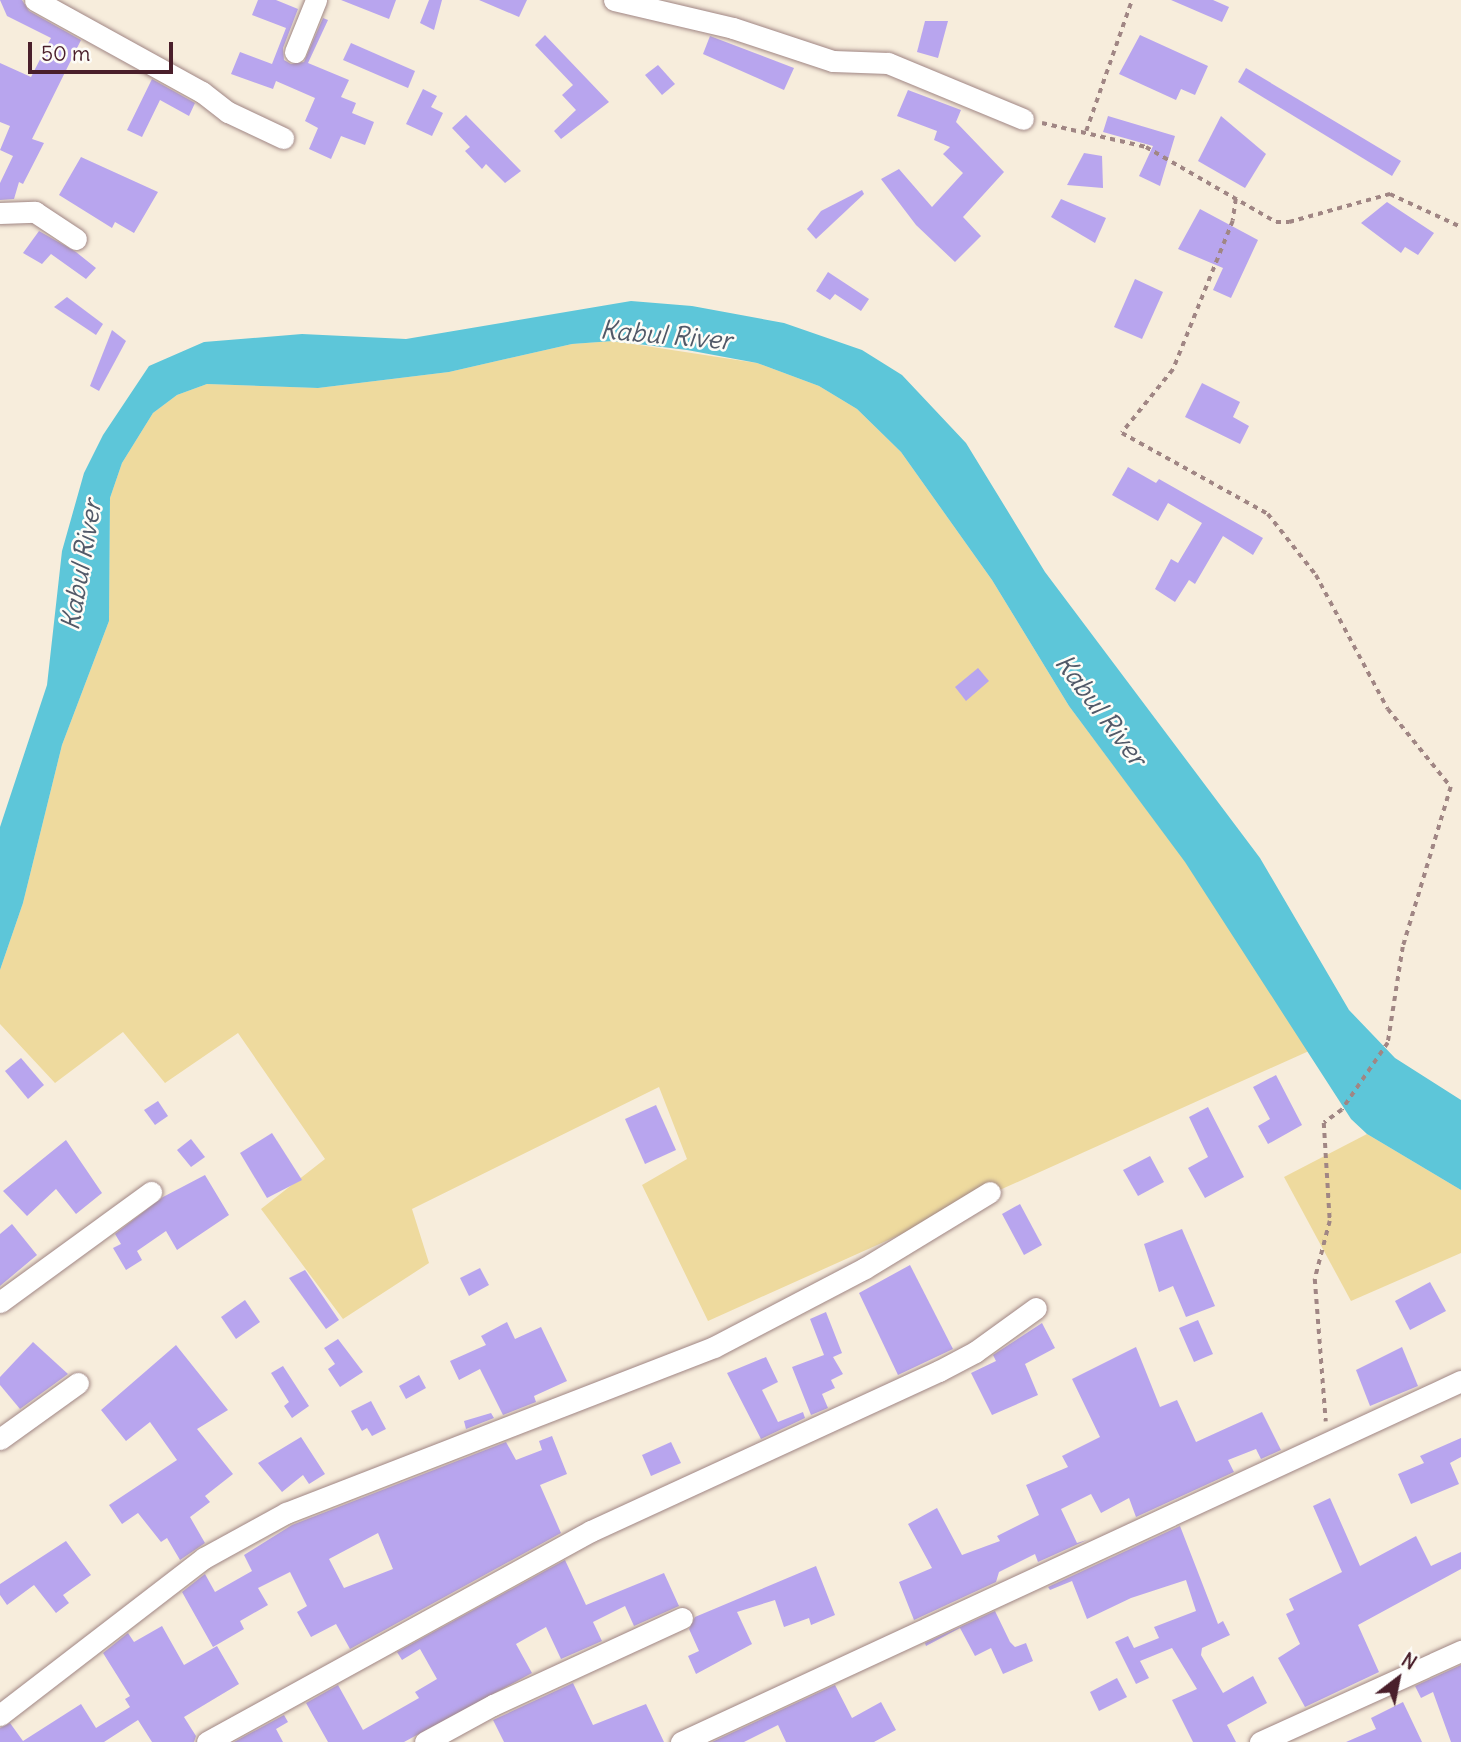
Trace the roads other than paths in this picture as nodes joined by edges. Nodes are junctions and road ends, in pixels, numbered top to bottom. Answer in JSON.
{"nodes":[{"id":1,"x":35,"y":0,"type":"edge"},
{"id":2,"x":317,"y":0,"type":"edge"},
{"id":3,"x":614,"y":0,"type":"edge"},
{"id":4,"x":295,"y":52,"type":"dead end"},
{"id":5,"x":1023,"y":119,"type":"road end"},
{"id":6,"x":283,"y":138,"type":"dead end"},
{"id":7,"x":0,"y":213,"type":"edge"},
{"id":8,"x":76,"y":239,"type":"dead end"},
{"id":9,"x":151,"y":1192,"type":"dead end"},
{"id":10,"x":990,"y":1192,"type":"dead end"},
{"id":11,"x":0,"y":1302,"type":"edge"},
{"id":12,"x":1036,"y":1308,"type":"dead end"},
{"id":13,"x":1461,"y":1381,"type":"edge"},
{"id":14,"x":78,"y":1383,"type":"dead end"},
{"id":15,"x":0,"y":1439,"type":"edge"},
{"id":16,"x":682,"y":1618,"type":"dead end"},
{"id":17,"x":1461,"y":1651,"type":"edge"},
{"id":18,"x":0,"y":1715,"type":"edge"},
{"id":19,"x":207,"y":1742,"type":"edge"},
{"id":20,"x":425,"y":1742,"type":"edge"},
{"id":21,"x":681,"y":1742,"type":"edge"},
{"id":22,"x":1260,"y":1742,"type":"edge"}],
"edges":[{"from":1,"to":6,"type":"street"},
{"from":2,"to":4,"type":"street"},
{"from":3,"to":5,"type":"street"},
{"from":7,"to":8,"type":"street"},
{"from":9,"to":11,"type":"street"},
{"from":10,"to":18,"type":"street"},
{"from":12,"to":19,"type":"street"},
{"from":13,"to":21,"type":"street"},
{"from":14,"to":15,"type":"street"},
{"from":16,"to":20,"type":"street"},
{"from":17,"to":22,"type":"street"}]}
